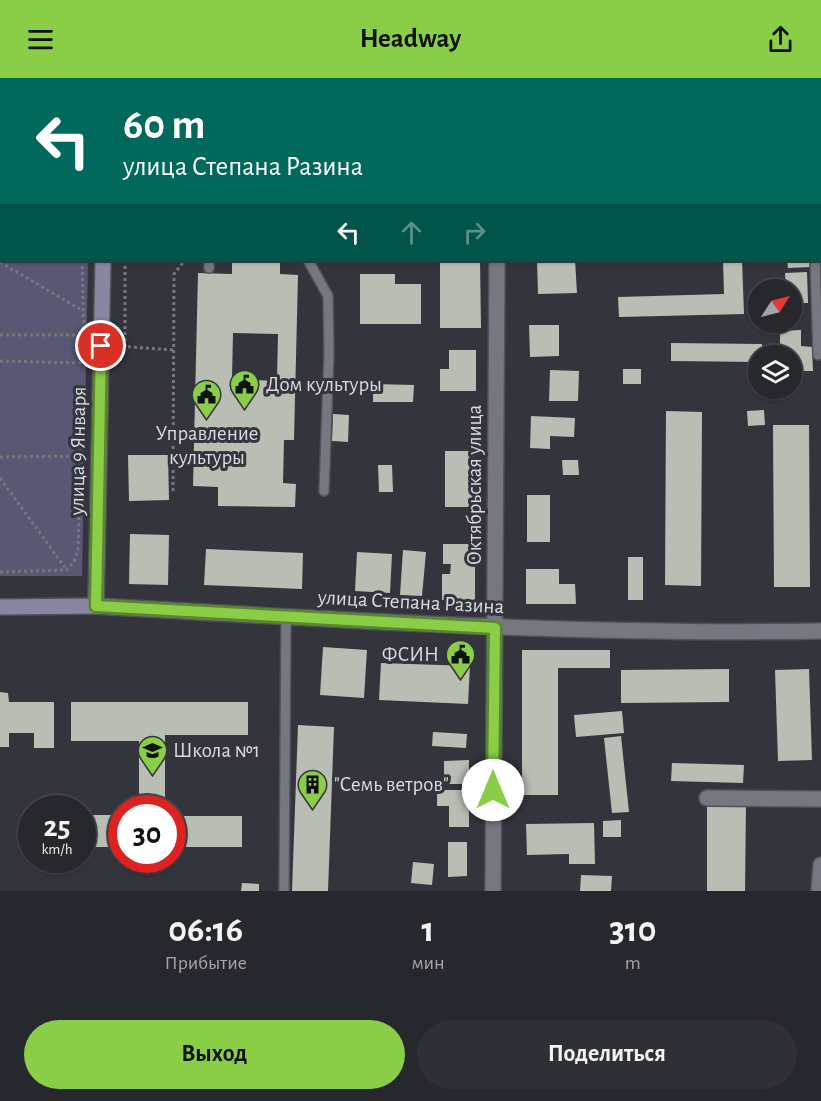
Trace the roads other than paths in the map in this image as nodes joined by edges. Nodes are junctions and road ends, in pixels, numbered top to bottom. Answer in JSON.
{"nodes":[{"id":1,"x":103,"y":261,"type":"edge"},
{"id":2,"x":309,"y":261,"type":"edge"},
{"id":3,"x":497,"y":261,"type":"edge"},
{"id":4,"x":814,"y":261,"type":"edge"},
{"id":5,"x":818,"y":355,"type":"dead end"},
{"id":6,"x":324,"y":491,"type":"dead end"},
{"id":7,"x":96,"y":606,"type":"junction"},
{"id":8,"x":0,"y":607,"type":"edge"},
{"id":9,"x":286,"y":617,"type":"junction"},
{"id":10,"x":495,"y":628,"type":"junction"},
{"id":11,"x":821,"y":631,"type":"edge"},
{"id":12,"x":707,"y":798,"type":"dead end"},
{"id":13,"x":821,"y":799,"type":"edge"},
{"id":14,"x":821,"y":864,"type":"edge"},
{"id":15,"x":284,"y":891,"type":"edge"},
{"id":16,"x":492,"y":891,"type":"edge"},
{"id":17,"x":819,"y":891,"type":"edge"}],
"edges":[{"from":1,"to":7,"type":"main road","name":"улица 9 Января"},
{"from":2,"to":6,"type":"lane"},
{"from":3,"to":10,"type":"street","name":"Октябрьская улица"},
{"from":4,"to":5,"type":"lane"},
{"from":7,"to":8,"type":"main road","name":"улица Степана Разина"},
{"from":7,"to":9,"type":"street","name":"улица Степана Разина"},
{"from":9,"to":10,"type":"street","name":"улица Степана Разина"},
{"from":9,"to":15,"type":"lane"},
{"from":10,"to":11,"type":"street","name":"улица Степана Разина"},
{"from":10,"to":16,"type":"street","name":"Октябрьская улица"},
{"from":12,"to":13,"type":"street"},
{"from":14,"to":17,"type":"street"}]}
